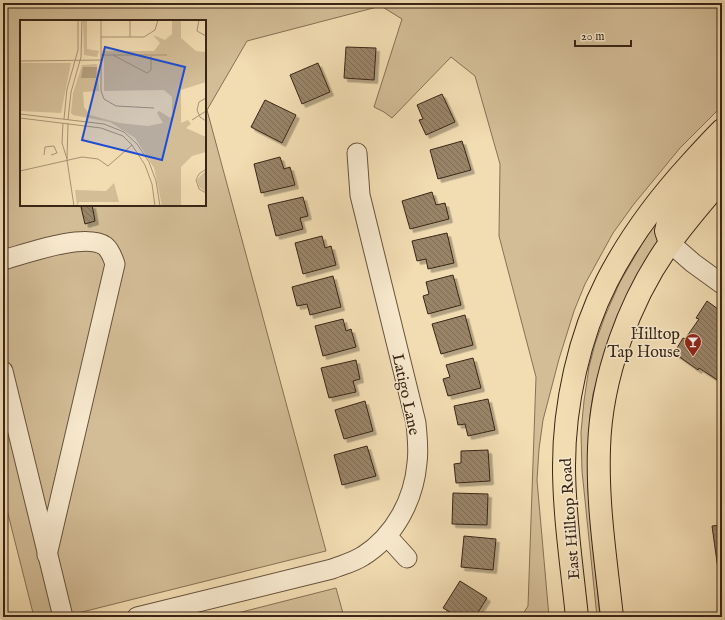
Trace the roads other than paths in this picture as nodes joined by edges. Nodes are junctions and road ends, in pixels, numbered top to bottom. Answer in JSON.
{"nodes":[{"id":1,"x":722,"y":130,"type":"edge"},
{"id":2,"x":357,"y":153,"type":"dead end"},
{"id":3,"x":722,"y":153,"type":"edge"},
{"id":4,"x":722,"y":179,"type":"edge"},
{"id":5,"x":670,"y":243,"type":"junction"},
{"id":6,"x":3,"y":260,"type":"edge"},
{"id":7,"x":722,"y":284,"type":"edge"},
{"id":8,"x":3,"y":371,"type":"edge"},
{"id":9,"x":387,"y":536,"type":"junction"},
{"id":10,"x":47,"y":555,"type":"junction"},
{"id":11,"x":407,"y":558,"type":"dead end"},
{"id":12,"x":63,"y":617,"type":"edge"},
{"id":13,"x":137,"y":617,"type":"edge"},
{"id":14,"x":577,"y":617,"type":"edge"},
{"id":15,"x":612,"y":617,"type":"edge"}],
"edges":[{"from":1,"to":14,"type":"main road","name":"East Hilltop Road"},
{"from":2,"to":9,"type":"street","name":"Latigo Lane"},
{"from":3,"to":5,"type":"main road"},
{"from":4,"to":5,"type":"main road","name":"East Hilltop Road"},
{"from":5,"to":7,"type":"street"},
{"from":5,"to":15,"type":"main road","name":"East Hilltop Road"},
{"from":6,"to":10,"type":"street"},
{"from":8,"to":10,"type":"street"},
{"from":9,"to":11,"type":"street"},
{"from":9,"to":13,"type":"street","name":"Latigo Lane"},
{"from":10,"to":12,"type":"street"}]}
